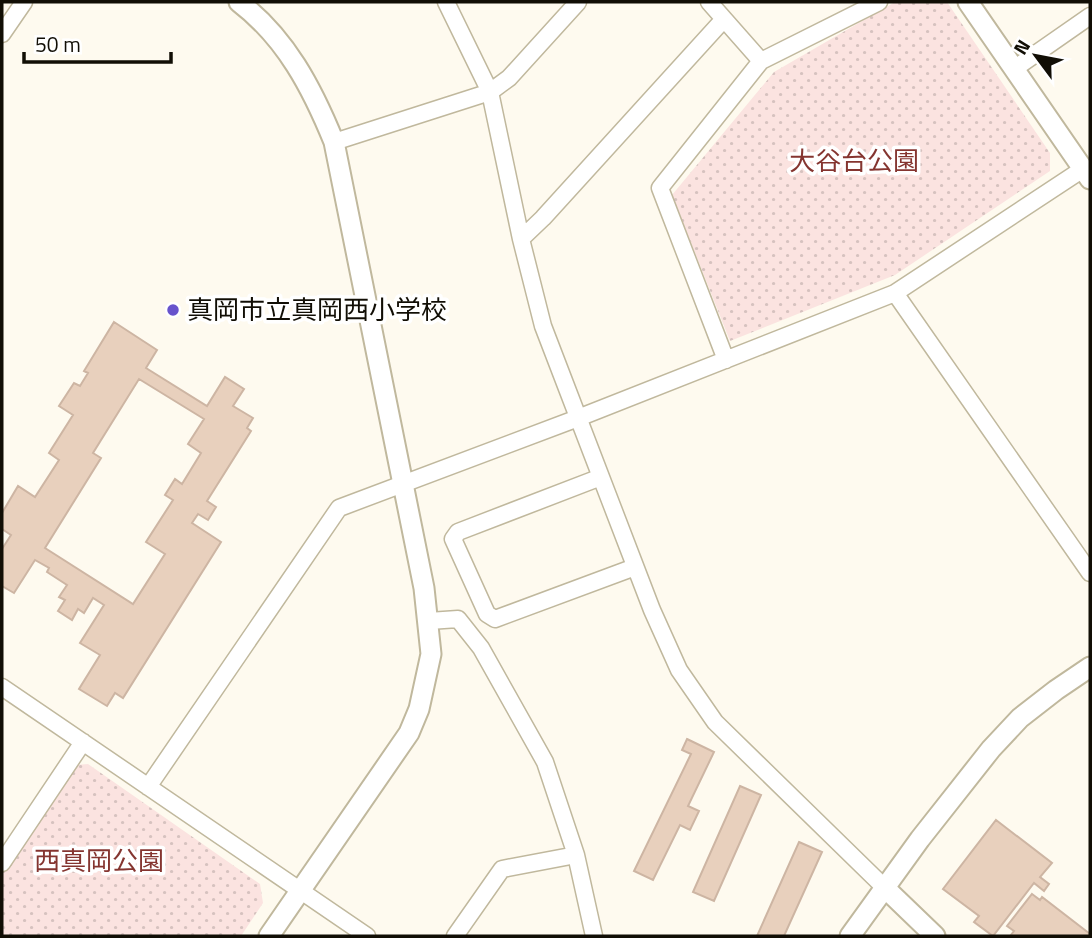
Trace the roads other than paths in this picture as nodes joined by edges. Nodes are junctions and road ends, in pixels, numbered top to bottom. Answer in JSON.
{"nodes":[{"id":1,"x":24,"y":2,"type":"edge"},
{"id":2,"x":239,"y":2,"type":"edge"},
{"id":3,"x":446,"y":2,"type":"edge"},
{"id":4,"x":578,"y":2,"type":"edge"},
{"id":5,"x":709,"y":2,"type":"edge"},
{"id":6,"x":878,"y":2,"type":"edge"},
{"id":7,"x":968,"y":2,"type":"edge"},
{"id":8,"x":1090,"y":16,"type":"edge"},
{"id":9,"x":724,"y":19,"type":"junction"},
{"id":10,"x":2,"y":34,"type":"edge"},
{"id":11,"x":761,"y":61,"type":"junction"},
{"id":12,"x":1014,"y":69,"type":"junction"},
{"id":13,"x":490,"y":92,"type":"junction"},
{"id":14,"x":334,"y":142,"type":"junction"},
{"id":15,"x":1087,"y":174,"type":"edge"},
{"id":16,"x":521,"y":239,"type":"junction"},
{"id":17,"x":895,"y":293,"type":"junction"},
{"id":18,"x":726,"y":360,"type":"junction"},
{"id":19,"x":578,"y":418,"type":"junction"},
{"id":20,"x":601,"y":477,"type":"junction"},
{"id":21,"x":403,"y":484,"type":"junction"},
{"id":22,"x":635,"y":566,"type":"junction"},
{"id":23,"x":1090,"y":573,"type":"edge"},
{"id":24,"x":429,"y":621,"type":"junction"},
{"id":25,"x":1090,"y":667,"type":"edge"},
{"id":26,"x":2,"y":687,"type":"edge"},
{"id":27,"x":83,"y":742,"type":"junction"},
{"id":28,"x":148,"y":786,"type":"junction"},
{"id":29,"x":576,"y":855,"type":"junction"},
{"id":30,"x":2,"y":863,"type":"edge"},
{"id":31,"x":884,"y":887,"type":"junction"},
{"id":32,"x":301,"y":890,"type":"junction"},
{"id":33,"x":269,"y":936,"type":"edge"},
{"id":34,"x":367,"y":936,"type":"edge"},
{"id":35,"x":455,"y":936,"type":"edge"},
{"id":36,"x":594,"y":936,"type":"edge"},
{"id":37,"x":850,"y":936,"type":"edge"},
{"id":38,"x":935,"y":936,"type":"edge"}],
"edges":[{"from":1,"to":10,"type":"street"},
{"from":2,"to":14,"type":"street"},
{"from":3,"to":13,"type":"street"},
{"from":4,"to":13,"type":"street"},
{"from":5,"to":9,"type":"street"},
{"from":6,"to":11,"type":"street"},
{"from":7,"to":12,"type":"street"},
{"from":8,"to":12,"type":"street"},
{"from":9,"to":11,"type":"street"},
{"from":9,"to":16,"type":"street"},
{"from":11,"to":18,"type":"street"},
{"from":12,"to":15,"type":"street"},
{"from":13,"to":14,"type":"street"},
{"from":13,"to":16,"type":"street"},
{"from":14,"to":21,"type":"street"},
{"from":15,"to":17,"type":"street"},
{"from":16,"to":19,"type":"street"},
{"from":17,"to":18,"type":"street"},
{"from":17,"to":23,"type":"street"},
{"from":18,"to":19,"type":"street"},
{"from":19,"to":20,"type":"street"},
{"from":19,"to":21,"type":"street"},
{"from":20,"to":22,"type":"street"},
{"from":20,"to":22,"type":"street"},
{"from":21,"to":24,"type":"street"},
{"from":21,"to":28,"type":"street"},
{"from":22,"to":31,"type":"street"},
{"from":24,"to":29,"type":"street"},
{"from":24,"to":32,"type":"street"},
{"from":25,"to":31,"type":"street"},
{"from":26,"to":27,"type":"street"},
{"from":27,"to":28,"type":"street"},
{"from":27,"to":30,"type":"street"},
{"from":28,"to":32,"type":"street"},
{"from":29,"to":35,"type":"street"},
{"from":29,"to":36,"type":"street"},
{"from":31,"to":37,"type":"street"},
{"from":31,"to":38,"type":"street"},
{"from":32,"to":33,"type":"street"},
{"from":32,"to":34,"type":"street"}]}
